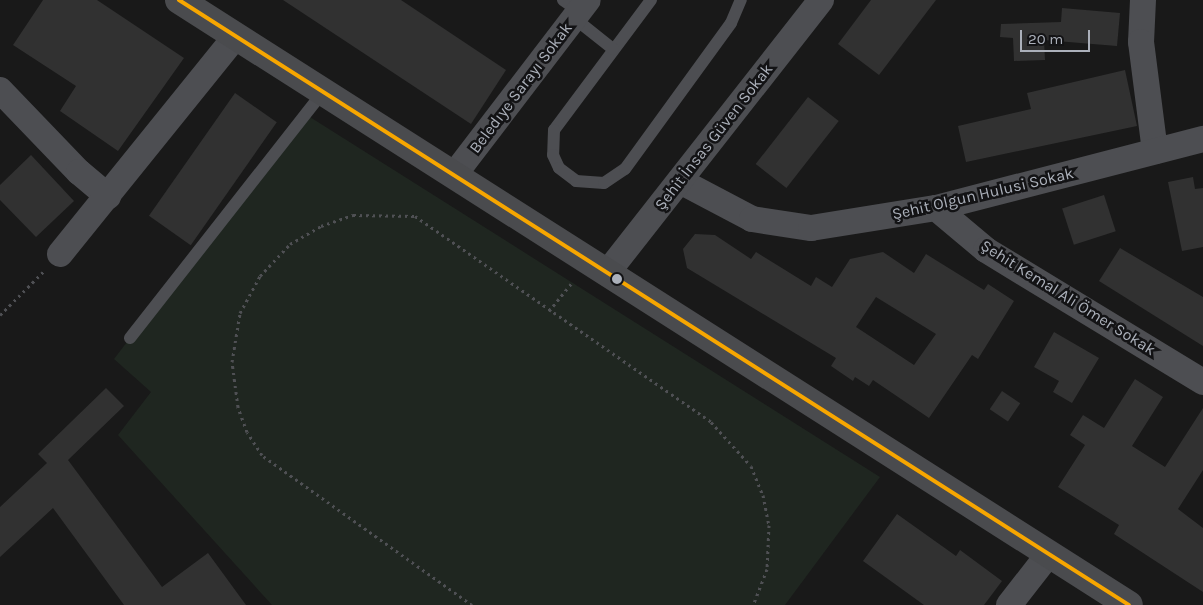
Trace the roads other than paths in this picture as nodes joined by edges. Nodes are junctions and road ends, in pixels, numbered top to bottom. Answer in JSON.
{"nodes":[{"id":1,"x":179,"y":0,"type":"edge"},
{"id":2,"x":651,"y":0,"type":"edge"},
{"id":3,"x":741,"y":0,"type":"edge"},
{"id":4,"x":821,"y":0,"type":"edge"},
{"id":5,"x":1143,"y":0,"type":"edge"},
{"id":6,"x":576,"y":7,"type":"edge"},
{"id":7,"x":236,"y":36,"type":"junction"},
{"id":8,"x":613,"y":49,"type":"junction"},
{"id":9,"x":0,"y":90,"type":"edge"},
{"id":10,"x":323,"y":92,"type":"junction"},
{"id":11,"x":1203,"y":139,"type":"edge"},
{"id":12,"x":1155,"y":151,"type":"junction"},
{"id":13,"x":454,"y":175,"type":"junction"},
{"id":14,"x":680,"y":181,"type":"junction"},
{"id":15,"x":108,"y":196,"type":"junction"},
{"id":16,"x":936,"y":208,"type":"junction"},
{"id":17,"x":60,"y":254,"type":"road end"},
{"id":18,"x":598,"y":267,"type":"junction"},
{"id":19,"x":130,"y":338,"type":"dead end"},
{"id":20,"x":1203,"y":382,"type":"edge"},
{"id":21,"x":1048,"y":555,"type":"junction"},
{"id":22,"x":1009,"y":605,"type":"edge"},
{"id":23,"x":1129,"y":605,"type":"edge"}],
"edges":[{"from":1,"to":7,"type":"main road"},
{"from":2,"to":8,"type":"lane"},
{"from":3,"to":8,"type":"lane"},
{"from":4,"to":14,"type":"street","name":"Şehit İnsas Güven Sokak"},
{"from":5,"to":12,"type":"street"},
{"from":6,"to":8,"type":"lane"},
{"from":6,"to":13,"type":"street","name":"Beledıye Sarayı Sokak"},
{"from":7,"to":10,"type":"main road"},
{"from":7,"to":15,"type":"street"},
{"from":9,"to":15,"type":"street"},
{"from":10,"to":13,"type":"main road"},
{"from":10,"to":19,"type":"lane"},
{"from":11,"to":12,"type":"street","name":"Şehit Olgun Hulusi Sokak"},
{"from":12,"to":16,"type":"street","name":"Şehit Olgun Hulusi Sokak"},
{"from":13,"to":18,"type":"main road"},
{"from":14,"to":16,"type":"street","name":"Şehit Olgun Hulusi Sokak"},
{"from":14,"to":18,"type":"street","name":"Şehit İnsas Güven Sokak"},
{"from":15,"to":17,"type":"street"},
{"from":16,"to":20,"type":"street","name":"Şehit Kemal Ali Ömer Sokak"},
{"from":18,"to":21,"type":"main road"},
{"from":21,"to":22,"type":"street"},
{"from":21,"to":23,"type":"main road"}]}
